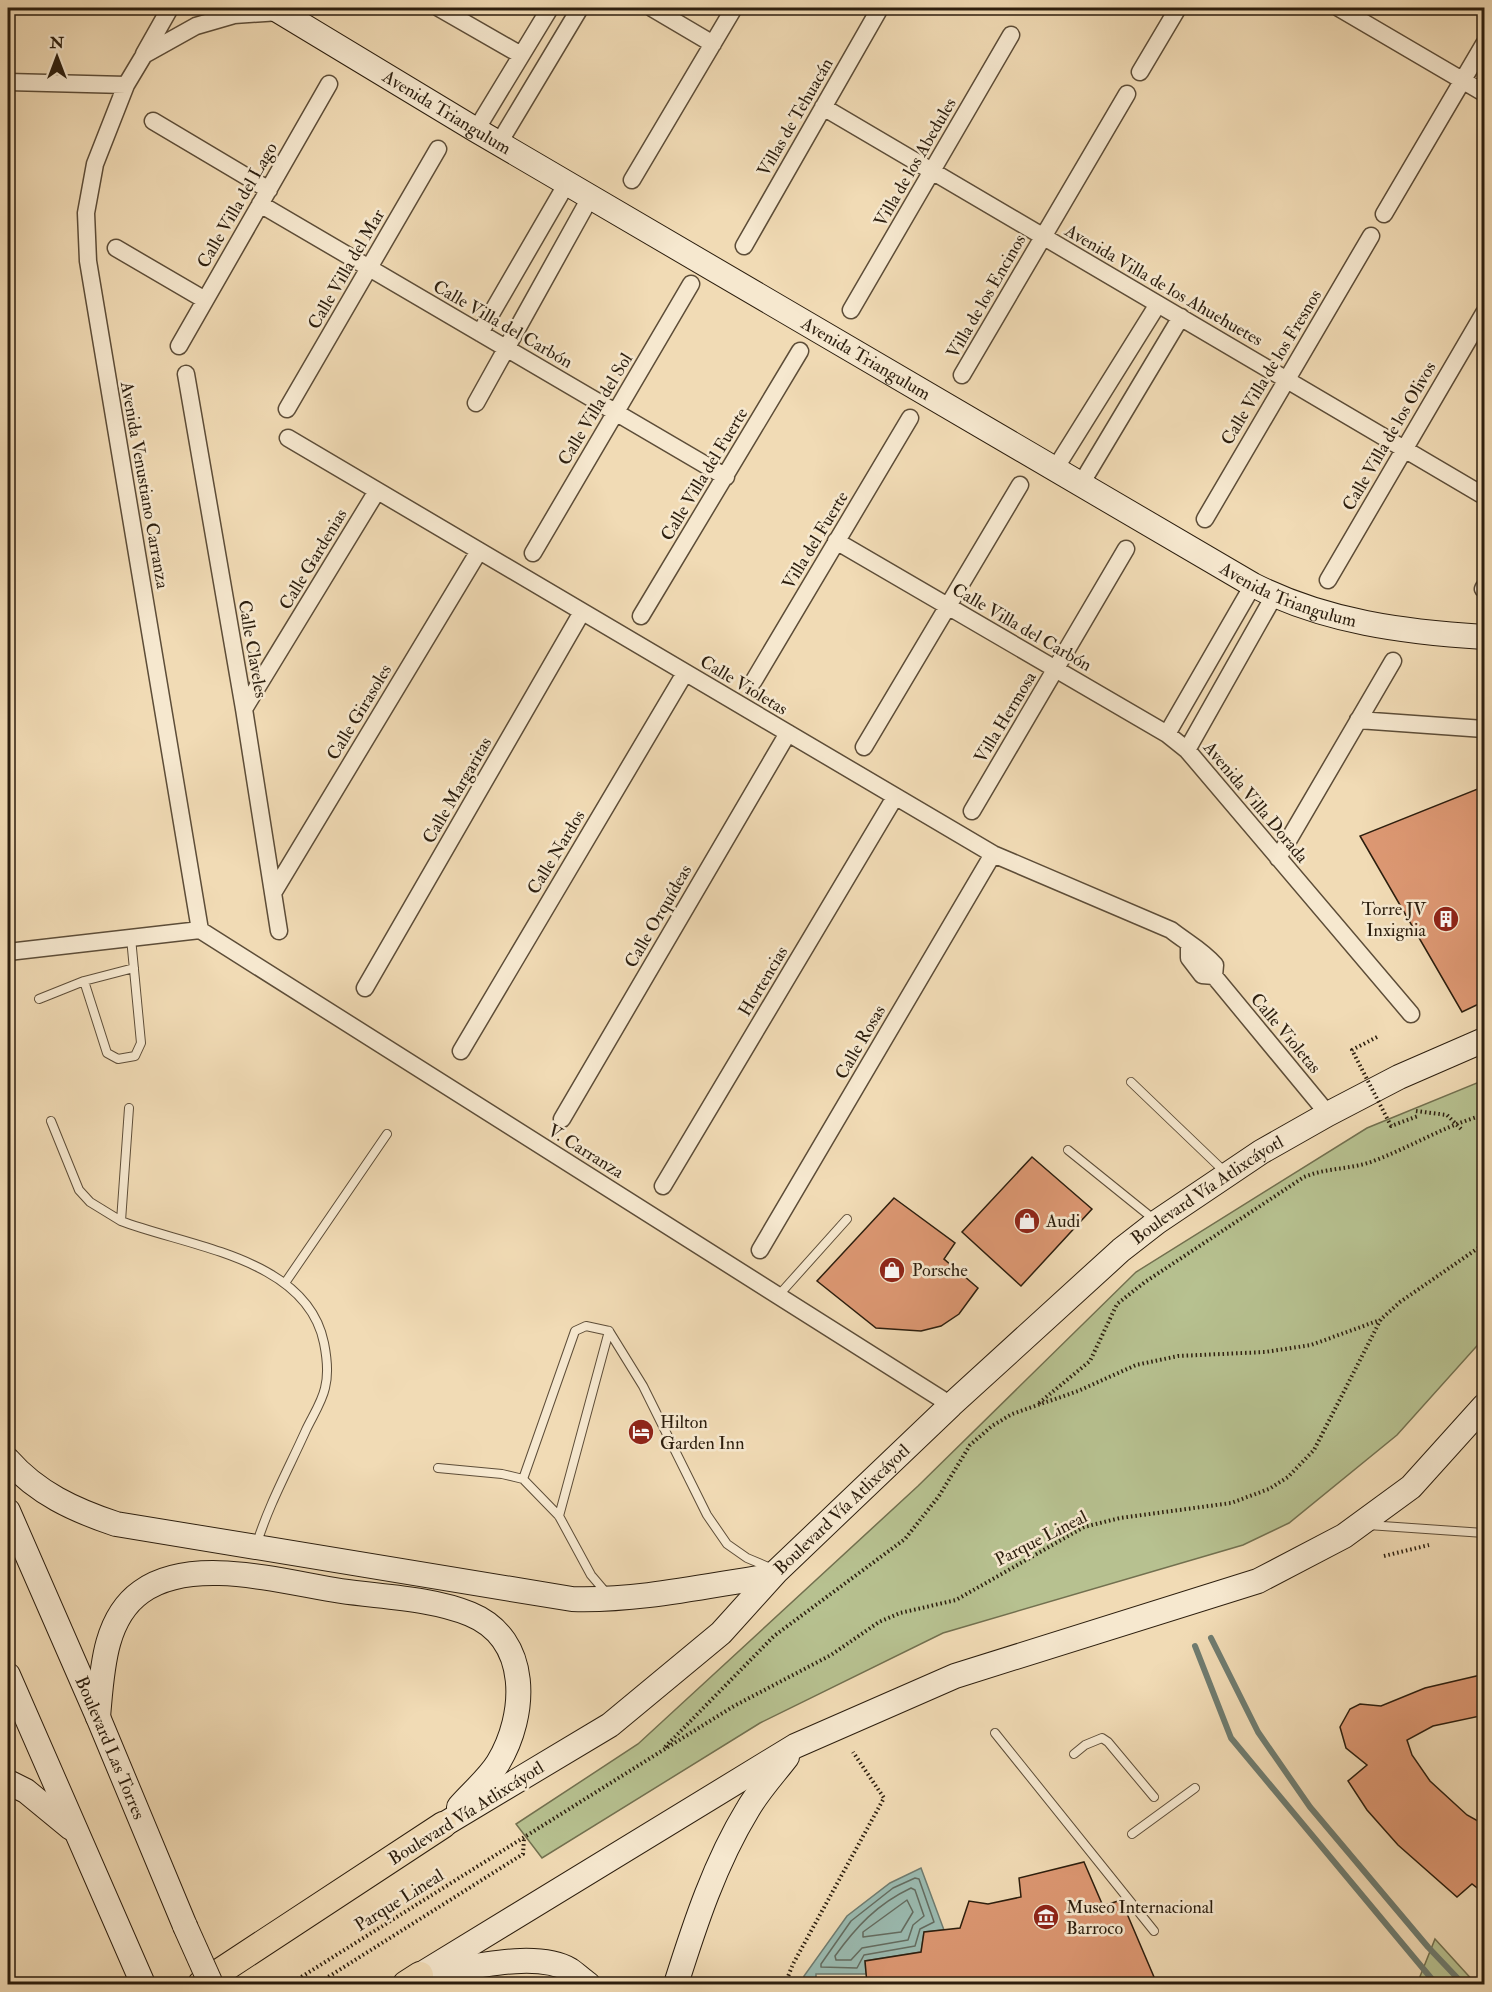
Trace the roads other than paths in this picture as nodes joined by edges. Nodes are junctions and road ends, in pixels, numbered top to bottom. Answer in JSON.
{"nodes":[{"id":1,"x":170,"y":8,"type":"edge"},
{"id":2,"x":439,"y":8,"type":"edge"},
{"id":3,"x":550,"y":8,"type":"edge"},
{"id":4,"x":580,"y":8,"type":"edge"},
{"id":5,"x":652,"y":8,"type":"edge"},
{"id":6,"x":734,"y":8,"type":"edge"},
{"id":7,"x":880,"y":8,"type":"edge"},
{"id":8,"x":1178,"y":8,"type":"edge"},
{"id":9,"x":277,"y":10,"type":"edge"},
{"id":10,"x":1348,"y":10,"type":"edge"},
{"id":11,"x":1011,"y":34,"type":"dead end"},
{"id":12,"x":713,"y":44,"type":"junction"},
{"id":13,"x":1485,"y":44,"type":"edge"},
{"id":14,"x":144,"y":55,"type":"junction"},
{"id":15,"x":521,"y":56,"type":"junction"},
{"id":16,"x":1140,"y":72,"type":"dead end"},
{"id":17,"x":1463,"y":80,"type":"junction"},
{"id":18,"x":8,"y":82,"type":"edge"},
{"id":19,"x":329,"y":84,"type":"dead end"},
{"id":20,"x":126,"y":85,"type":"junction"},
{"id":21,"x":1485,"y":93,"type":"edge"},
{"id":22,"x":1127,"y":94,"type":"dead end"},
{"id":23,"x":823,"y":107,"type":"junction"},
{"id":24,"x":153,"y":121,"type":"dead end"},
{"id":25,"x":477,"y":130,"type":"junction"},
{"id":26,"x":500,"y":143,"type":"junction"},
{"id":27,"x":438,"y":149,"type":"dead end"},
{"id":28,"x":932,"y":171,"type":"junction"},
{"id":29,"x":632,"y":180,"type":"dead end"},
{"id":30,"x":567,"y":183,"type":"junction"},
{"id":31,"x":268,"y":190,"type":"junction"},
{"id":32,"x":591,"y":196,"type":"junction"},
{"id":33,"x":260,"y":204,"type":"junction"},
{"id":34,"x":1384,"y":214,"type":"dead end"},
{"id":35,"x":1371,"y":236,"type":"dead end"},
{"id":36,"x":1043,"y":237,"type":"junction"},
{"id":37,"x":744,"y":246,"type":"dead end"},
{"id":38,"x":116,"y":248,"type":"dead end"},
{"id":39,"x":369,"y":268,"type":"junction"},
{"id":40,"x":691,"y":284,"type":"dead end"},
{"id":41,"x":205,"y":300,"type":"junction"},
{"id":42,"x":1158,"y":304,"type":"junction"},
{"id":43,"x":851,"y":309,"type":"dead end"},
{"id":44,"x":1485,"y":313,"type":"edge"},
{"id":45,"x":1181,"y":317,"type":"junction"},
{"id":46,"x":480,"y":333,"type":"junction"},
{"id":47,"x":179,"y":346,"type":"dead end"},
{"id":48,"x":506,"y":349,"type":"junction"},
{"id":49,"x":800,"y":351,"type":"dead end"},
{"id":50,"x":186,"y":374,"type":"dead end"},
{"id":51,"x":962,"y":375,"type":"dead end"},
{"id":52,"x":1287,"y":379,"type":"junction"},
{"id":53,"x":476,"y":403,"type":"dead end"},
{"id":54,"x":286,"y":409,"type":"dead end"},
{"id":55,"x":616,"y":412,"type":"junction"},
{"id":56,"x":910,"y":418,"type":"dead end"},
{"id":57,"x":288,"y":438,"type":"dead end"},
{"id":58,"x":1404,"y":449,"type":"junction"},
{"id":59,"x":1055,"y":469,"type":"junction"},
{"id":60,"x":726,"y":477,"type":"junction"},
{"id":61,"x":1081,"y":484,"type":"junction"},
{"id":62,"x":1020,"y":485,"type":"dead end"},
{"id":63,"x":377,"y":491,"type":"junction"},
{"id":64,"x":1485,"y":496,"type":"edge"},
{"id":65,"x":1205,"y":519,"type":"dead end"},
{"id":66,"x":837,"y":541,"type":"junction"},
{"id":67,"x":1126,"y":549,"type":"dead end"},
{"id":68,"x":479,"y":551,"type":"junction"},
{"id":69,"x":533,"y":553,"type":"dead end"},
{"id":70,"x":1328,"y":580,"type":"dead end"},
{"id":71,"x":1253,"y":585,"type":"junction"},
{"id":72,"x":1275,"y":596,"type":"junction"},
{"id":73,"x":948,"y":606,"type":"junction"},
{"id":74,"x":582,"y":612,"type":"junction"},
{"id":75,"x":641,"y":616,"type":"dead end"},
{"id":76,"x":1485,"y":637,"type":"edge"},
{"id":77,"x":1393,"y":661,"type":"dead end"},
{"id":78,"x":1056,"y":669,"type":"junction"},
{"id":79,"x":685,"y":673,"type":"junction"},
{"id":80,"x":753,"y":682,"type":"dead end"},
{"id":81,"x":244,"y":709,"type":"junction"},
{"id":82,"x":1358,"y":720,"type":"junction"},
{"id":83,"x":1485,"y":729,"type":"edge"},
{"id":84,"x":788,"y":733,"type":"junction"},
{"id":85,"x":1167,"y":734,"type":"junction"},
{"id":86,"x":864,"y":747,"type":"dead end"},
{"id":87,"x":1187,"y":750,"type":"junction"},
{"id":88,"x":895,"y":797,"type":"junction"},
{"id":89,"x":972,"y":811,"type":"dead end"},
{"id":90,"x":993,"y":854,"type":"junction"},
{"id":91,"x":1278,"y":858,"type":"junction"},
{"id":92,"x":273,"y":893,"type":"junction"},
{"id":93,"x":200,"y":930,"type":"junction"},
{"id":94,"x":279,"y":931,"type":"dead end"},
{"id":95,"x":131,"y":938,"type":"junction"},
{"id":96,"x":8,"y":952,"type":"edge"},
{"id":97,"x":134,"y":968,"type":"junction"},
{"id":98,"x":84,"y":981,"type":"junction"},
{"id":99,"x":365,"y":988,"type":"dead end"},
{"id":100,"x":39,"y":999,"type":"dead end"},
{"id":101,"x":1411,"y":1014,"type":"dead end"},
{"id":102,"x":1485,"y":1040,"type":"edge"},
{"id":103,"x":461,"y":1051,"type":"dead end"},
{"id":104,"x":1131,"y":1082,"type":"dead end"},
{"id":105,"x":129,"y":1108,"type":"dead end"},
{"id":106,"x":1328,"y":1114,"type":"junction"},
{"id":107,"x":562,"y":1119,"type":"dead end"},
{"id":108,"x":51,"y":1120,"type":"dead end"},
{"id":109,"x":387,"y":1134,"type":"dead end"},
{"id":110,"x":1068,"y":1149,"type":"dead end"},
{"id":111,"x":1227,"y":1174,"type":"junction"},
{"id":112,"x":663,"y":1186,"type":"dead end"},
{"id":113,"x":847,"y":1219,"type":"dead end"},
{"id":114,"x":121,"y":1221,"type":"junction"},
{"id":115,"x":1157,"y":1222,"type":"junction"},
{"id":116,"x":760,"y":1250,"type":"dead end"},
{"id":117,"x":285,"y":1283,"type":"junction"},
{"id":118,"x":778,"y":1296,"type":"junction"},
{"id":119,"x":609,"y":1331,"type":"junction"},
{"id":120,"x":951,"y":1405,"type":"junction"},
{"id":121,"x":1485,"y":1406,"type":"edge"},
{"id":122,"x":8,"y":1460,"type":"edge"},
{"id":123,"x":438,"y":1468,"type":"dead end"},
{"id":124,"x":523,"y":1479,"type":"junction"},
{"id":125,"x":8,"y":1511,"type":"edge"},
{"id":126,"x":559,"y":1516,"type":"junction"},
{"id":127,"x":1362,"y":1524,"type":"junction"},
{"id":128,"x":1485,"y":1533,"type":"edge"},
{"id":129,"x":256,"y":1547,"type":"junction"},
{"id":130,"x":774,"y":1574,"type":"junction"},
{"id":131,"x":612,"y":1600,"type":"junction"},
{"id":132,"x":8,"y":1675,"type":"edge"},
{"id":133,"x":98,"y":1717,"type":"junction"},
{"id":134,"x":995,"y":1732,"type":"dead end"},
{"id":135,"x":795,"y":1746,"type":"junction"},
{"id":136,"x":1074,"y":1754,"type":"dead end"},
{"id":137,"x":8,"y":1782,"type":"edge"},
{"id":138,"x":1195,"y":1788,"type":"dead end"},
{"id":139,"x":1154,"y":1797,"type":"dead end"},
{"id":140,"x":443,"y":1825,"type":"junction"},
{"id":141,"x":74,"y":1831,"type":"junction"},
{"id":142,"x":1132,"y":1833,"type":"dead end"},
{"id":143,"x":1154,"y":1931,"type":"dead end"},
{"id":144,"x":413,"y":1980,"type":"edge"},
{"id":145,"x":142,"y":1984,"type":"edge"},
{"id":146,"x":201,"y":1984,"type":"edge"},
{"id":147,"x":211,"y":1984,"type":"edge"},
{"id":148,"x":588,"y":1984,"type":"edge"},
{"id":149,"x":676,"y":1984,"type":"edge"}],
"edges":[{"from":1,"to":14,"type":"street","name":"Avenida Venustiano Carranza"},
{"from":2,"to":15,"type":"street"},
{"from":3,"to":15,"type":"street"},
{"from":4,"to":26,"type":"street"},
{"from":5,"to":12,"type":"street"},
{"from":6,"to":12,"type":"street"},
{"from":7,"to":23,"type":"street","name":"Villas de Tehuacán"},
{"from":8,"to":16,"type":"street"},
{"from":9,"to":14,"type":"street"},
{"from":9,"to":25,"type":"main road","name":"Avenida Triangulum"},
{"from":10,"to":17,"type":"street"},
{"from":11,"to":28,"type":"street","name":"Villa de los Abedules"},
{"from":12,"to":29,"type":"street"},
{"from":13,"to":17,"type":"street"},
{"from":14,"to":20,"type":"street","name":"Avenida Venustiano Carranza"},
{"from":15,"to":25,"type":"street"},
{"from":17,"to":21,"type":"street"},
{"from":17,"to":34,"type":"street"},
{"from":18,"to":20,"type":"street"},
{"from":19,"to":31,"type":"street","name":"Calle Villa del Lago"},
{"from":20,"to":93,"type":"street","name":"Avenida Venustiano Carranza"},
{"from":22,"to":36,"type":"street","name":"Villa de los Encinos"},
{"from":23,"to":28,"type":"street","name":"Avenida Villa de los Ahuehuetes"},
{"from":23,"to":37,"type":"street","name":"Villas de Tehuacán"},
{"from":24,"to":31,"type":"street"},
{"from":25,"to":26,"type":"main road","name":"Avenida Triangulum"},
{"from":26,"to":30,"type":"main road","name":"Avenida Triangulum"},
{"from":27,"to":39,"type":"street","name":"Calle Villa del Mar"},
{"from":28,"to":36,"type":"street","name":"Avenida Villa de los Ahuehuetes"},
{"from":28,"to":43,"type":"street","name":"Villa de los Abedules"},
{"from":30,"to":32,"type":"main road","name":"Avenida Triangulum"},
{"from":30,"to":46,"type":"street"},
{"from":31,"to":33,"type":"street","name":"Calle Villa del Lago"},
{"from":32,"to":48,"type":"street"},
{"from":32,"to":59,"type":"main road","name":"Avenida Triangulum"},
{"from":33,"to":39,"type":"street","name":"Calle Villa del Carbón"},
{"from":33,"to":41,"type":"street","name":"Calle Villa del Lago"},
{"from":35,"to":52,"type":"street","name":"Calle Villa de los Fresnos"},
{"from":36,"to":42,"type":"street","name":"Avenida Villa de los Ahuehuetes"},
{"from":36,"to":51,"type":"street","name":"Villa de los Encinos"},
{"from":38,"to":41,"type":"street"},
{"from":39,"to":46,"type":"street","name":"Calle Villa del Carbón"},
{"from":39,"to":54,"type":"street","name":"Calle Villa del Mar"},
{"from":40,"to":55,"type":"street","name":"Calle Villa del Sol"},
{"from":41,"to":47,"type":"street","name":"Calle Villa del Lago"},
{"from":42,"to":45,"type":"street","name":"Avenida Villa de los Ahuehuetes"},
{"from":42,"to":59,"type":"street"},
{"from":44,"to":58,"type":"street","name":"Calle Villa de los Olivos"},
{"from":45,"to":52,"type":"street","name":"Avenida Villa de los Ahuehuetes"},
{"from":45,"to":61,"type":"street"},
{"from":46,"to":48,"type":"street","name":"Calle Villa del Carbón"},
{"from":48,"to":53,"type":"street"},
{"from":48,"to":55,"type":"street","name":"Calle Villa del Carbón"},
{"from":49,"to":60,"type":"street","name":"Calle Villa del Fuerte"},
{"from":50,"to":81,"type":"street","name":"Calle Claveles"},
{"from":52,"to":58,"type":"street","name":"Avenida Villa de los Ahuehuetes"},
{"from":52,"to":65,"type":"street","name":"Calle Villa de los Fresnos"},
{"from":55,"to":60,"type":"street","name":"Calle Villa del Carbón"},
{"from":55,"to":69,"type":"street","name":"Calle Villa del Sol"},
{"from":56,"to":66,"type":"street","name":"Villa del Fuerte"},
{"from":57,"to":63,"type":"street","name":"Calle Violetas"},
{"from":58,"to":64,"type":"street","name":"Avenida Villa de los Ahuehuetes"},
{"from":58,"to":70,"type":"street","name":"Calle Villa de los Olivos"},
{"from":59,"to":61,"type":"main road","name":"Avenida Triangulum"},
{"from":60,"to":75,"type":"street","name":"Calle Villa del Fuerte"},
{"from":61,"to":71,"type":"main road","name":"Avenida Triangulum"},
{"from":62,"to":73,"type":"street"},
{"from":63,"to":68,"type":"street","name":"Calle Violetas"},
{"from":63,"to":81,"type":"street","name":"Calle Gardenias"},
{"from":66,"to":73,"type":"street","name":"Calle Villa del Carbón"},
{"from":66,"to":80,"type":"street","name":"Villa del Fuerte"},
{"from":67,"to":78,"type":"street","name":"Villa Hermosa"},
{"from":68,"to":74,"type":"street","name":"Calle Violetas"},
{"from":68,"to":92,"type":"street","name":"Calle Girasoles"},
{"from":71,"to":72,"type":"main road","name":"Avenida Triangulum"},
{"from":71,"to":85,"type":"street"},
{"from":72,"to":76,"type":"main road","name":"Avenida Triangulum"},
{"from":72,"to":87,"type":"street","name":"Avenida Villa Dorada"},
{"from":73,"to":78,"type":"street","name":"Calle Villa del Carbón"},
{"from":73,"to":86,"type":"street"},
{"from":74,"to":79,"type":"street","name":"Calle Violetas"},
{"from":74,"to":99,"type":"street","name":"Calle Margaritas"},
{"from":77,"to":82,"type":"street"},
{"from":78,"to":85,"type":"street","name":"Calle Villa del Carbón"},
{"from":78,"to":89,"type":"street","name":"Villa Hermosa"},
{"from":79,"to":84,"type":"street","name":"Calle Violetas"},
{"from":79,"to":103,"type":"street","name":"Calle Nardos"},
{"from":81,"to":92,"type":"street","name":"Calle Claveles"},
{"from":82,"to":83,"type":"street"},
{"from":82,"to":91,"type":"street"},
{"from":84,"to":88,"type":"street","name":"Calle Violetas"},
{"from":84,"to":107,"type":"street","name":"Calle Orquídeas"},
{"from":85,"to":87,"type":"street","name":"Calle Villa del Carbón"},
{"from":87,"to":91,"type":"street","name":"Avenida Villa Dorada"},
{"from":88,"to":90,"type":"street","name":"Calle Violetas"},
{"from":88,"to":112,"type":"street","name":"Hortencias"},
{"from":90,"to":106,"type":"street","name":"Calle Violetas"},
{"from":90,"to":116,"type":"street","name":"Calle Rosas"},
{"from":91,"to":101,"type":"street","name":"Avenida Villa Dorada"},
{"from":92,"to":94,"type":"street","name":"Calle Claveles"},
{"from":93,"to":95,"type":"street"},
{"from":93,"to":118,"type":"street","name":"V. Carranza"},
{"from":95,"to":96,"type":"street"},
{"from":95,"to":97,"type":"lane"},
{"from":97,"to":98,"type":"lane"},
{"from":97,"to":98,"type":"lane"},
{"from":98,"to":100,"type":"lane"},
{"from":102,"to":106,"type":"main road","name":"Boulevard Vía Atlixcáyotl"},
{"from":104,"to":111,"type":"lane"},
{"from":105,"to":114,"type":"lane"},
{"from":106,"to":111,"type":"main road","name":"Boulevard Vía Atlixcáyotl"},
{"from":108,"to":114,"type":"lane"},
{"from":109,"to":117,"type":"lane"},
{"from":110,"to":115,"type":"lane"},
{"from":111,"to":115,"type":"main road","name":"Boulevard Vía Atlixcáyotl"},
{"from":113,"to":118,"type":"lane"},
{"from":114,"to":117,"type":"lane"},
{"from":115,"to":120,"type":"main road","name":"Boulevard Vía Atlixcáyotl"},
{"from":117,"to":129,"type":"lane"},
{"from":118,"to":120,"type":"street","name":"V. Carranza"},
{"from":119,"to":124,"type":"lane"},
{"from":119,"to":126,"type":"lane"},
{"from":119,"to":130,"type":"lane"},
{"from":120,"to":130,"type":"main road","name":"Boulevard Vía Atlixcáyotl"},
{"from":121,"to":127,"type":"main road"},
{"from":122,"to":129,"type":"main road"},
{"from":123,"to":124,"type":"lane"},
{"from":124,"to":126,"type":"lane"},
{"from":125,"to":133,"type":"main road","name":"Boulevard Las Torres"},
{"from":126,"to":131,"type":"lane"},
{"from":127,"to":128,"type":"lane"},
{"from":127,"to":135,"type":"main road"},
{"from":129,"to":131,"type":"main road"},
{"from":130,"to":131,"type":"main road"},
{"from":130,"to":140,"type":"main road","name":"Boulevard Vía Atlixcáyotl"},
{"from":132,"to":141,"type":"main road"},
{"from":133,"to":140,"type":"main road"},
{"from":133,"to":147,"type":"main road","name":"Boulevard Las Torres","bridge":true},
{"from":134,"to":143,"type":"lane"},
{"from":135,"to":144,"type":"main road"},
{"from":135,"to":149,"type":"main road"},
{"from":136,"to":139,"type":"lane"},
{"from":137,"to":141,"type":"main road"},
{"from":138,"to":142,"type":"lane"},
{"from":140,"to":146,"type":"main road","name":"Boulevard Vía Atlixcáyotl"},
{"from":141,"to":145,"type":"main road"},
{"from":144,"to":148,"type":"main road"}]}
